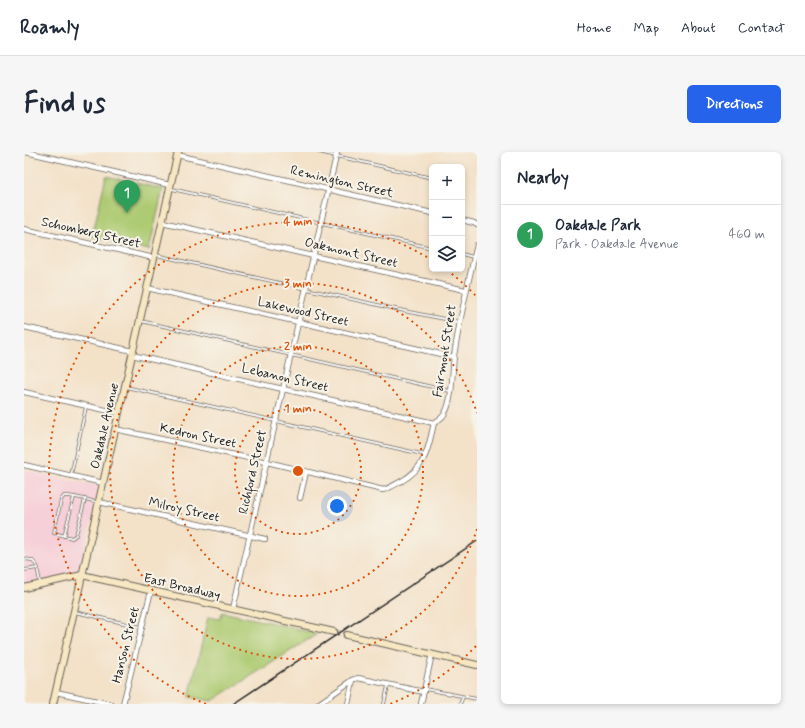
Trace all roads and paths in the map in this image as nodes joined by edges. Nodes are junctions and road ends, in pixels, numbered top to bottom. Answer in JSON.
{"nodes":[{"id":1,"x":26,"y":152,"type":"edge"},
{"id":2,"x":319,"y":152,"type":"edge"},
{"id":3,"x":177,"y":154,"type":"edge"},
{"id":4,"x":336,"y":154,"type":"edge"},
{"id":5,"x":429,"y":177,"type":"edge"},
{"id":6,"x":170,"y":186,"type":"junction"},
{"id":7,"x":328,"y":190,"type":"junction"},
{"id":8,"x":429,"y":212,"type":"edge"},
{"id":9,"x":465,"y":221,"type":"edge"},
{"id":10,"x":162,"y":222,"type":"junction"},
{"id":11,"x":321,"y":222,"type":"junction"},
{"id":12,"x":476,"y":224,"type":"edge"},
{"id":13,"x":24,"y":228,"type":"edge"},
{"id":14,"x":477,"y":245,"type":"edge"},
{"id":15,"x":429,"y":247,"type":"edge"},
{"id":16,"x":465,"y":255,"type":"edge"},
{"id":17,"x":154,"y":256,"type":"junction"},
{"id":18,"x":314,"y":256,"type":"junction"},
{"id":19,"x":474,"y":257,"type":"junction"},
{"id":20,"x":147,"y":288,"type":"junction"},
{"id":21,"x":306,"y":289,"type":"junction"},
{"id":22,"x":465,"y":290,"type":"junction"},
{"id":23,"x":140,"y":320,"type":"junction"},
{"id":24,"x":298,"y":322,"type":"junction"},
{"id":25,"x":460,"y":322,"type":"junction"},
{"id":26,"x":24,"y":327,"type":"edge"},
{"id":27,"x":132,"y":353,"type":"junction"},
{"id":28,"x":291,"y":355,"type":"junction"},
{"id":29,"x":454,"y":357,"type":"junction"},
{"id":30,"x":125,"y":387,"type":"junction"},
{"id":31,"x":284,"y":389,"type":"junction"},
{"id":32,"x":450,"y":391,"type":"junction"},
{"id":33,"x":24,"y":392,"type":"edge"},
{"id":34,"x":86,"y":406,"type":"junction"},
{"id":35,"x":119,"y":413,"type":"junction"},
{"id":36,"x":276,"y":422,"type":"junction"},
{"id":37,"x":434,"y":423,"type":"junction"},
{"id":38,"x":115,"y":429,"type":"junction"},
{"id":39,"x":426,"y":455,"type":"junction"},
{"id":40,"x":267,"y":462,"type":"junction"},
{"id":41,"x":24,"y":465,"type":"edge"},
{"id":42,"x":306,"y":472,"type":"junction"},
{"id":43,"x":71,"y":476,"type":"junction"},
{"id":44,"x":103,"y":483,"type":"junction"},
{"id":45,"x":74,"y":497,"type":"junction"},
{"id":46,"x":300,"y":498,"type":"dead end"},
{"id":47,"x":85,"y":499,"type":"junction"},
{"id":48,"x":99,"y":502,"type":"junction"},
{"id":49,"x":64,"y":536,"type":"junction"},
{"id":50,"x":250,"y":536,"type":"junction"},
{"id":51,"x":265,"y":540,"type":"dead end"},
{"id":52,"x":24,"y":559,"type":"edge"},
{"id":53,"x":38,"y":568,"type":"junction"},
{"id":54,"x":24,"y":570,"type":"edge"},
{"id":55,"x":82,"y":575,"type":"junction"},
{"id":56,"x":40,"y":585,"type":"junction"},
{"id":57,"x":24,"y":588,"type":"edge"},
{"id":58,"x":151,"y":591,"type":"junction"},
{"id":59,"x":233,"y":609,"type":"junction"},
{"id":60,"x":74,"y":612,"type":"junction"},
{"id":61,"x":142,"y":627,"type":"junction"},
{"id":62,"x":334,"y":632,"type":"tunnel mouth"},
{"id":63,"x":347,"y":635,"type":"tunnel mouth"},
{"id":64,"x":432,"y":654,"type":"junction"},
{"id":65,"x":477,"y":664,"type":"edge"},
{"id":66,"x":353,"y":680,"type":"junction"},
{"id":67,"x":388,"y":684,"type":"junction"},
{"id":68,"x":424,"y":691,"type":"junction"},
{"id":69,"x":56,"y":692,"type":"junction"},
{"id":70,"x":463,"y":697,"type":"junction"},
{"id":71,"x":477,"y":699,"type":"edge"},
{"id":72,"x":53,"y":704,"type":"edge"},
{"id":73,"x":111,"y":704,"type":"edge"},
{"id":74,"x":123,"y":704,"type":"edge"},
{"id":75,"x":318,"y":704,"type":"edge"},
{"id":76,"x":348,"y":704,"type":"edge"},
{"id":77,"x":384,"y":704,"type":"edge"},
{"id":78,"x":421,"y":704,"type":"edge"},
{"id":79,"x":460,"y":704,"type":"edge"}],
"edges":[{"from":1,"to":6,"type":"street"},
{"from":2,"to":4,"type":"lane"},
{"from":3,"to":6,"type":"street","name":"Oakdale Avenue"},
{"from":3,"to":7,"type":"street","name":"Remington Street"},
{"from":4,"to":5,"type":"lane"},
{"from":4,"to":7,"type":"street","name":"Richford Street"},
{"from":6,"to":10,"type":"street","name":"Oakdale Avenue"},
{"from":6,"to":11,"type":"lane"},
{"from":7,"to":8,"type":"street","name":"Remington Street"},
{"from":7,"to":11,"type":"street","name":"Richford Street"},
{"from":9,"to":12,"type":"street"},
{"from":10,"to":17,"type":"street","name":"Oakdale Avenue"},
{"from":10,"to":18,"type":"street","name":"Oakmont Street"},
{"from":11,"to":15,"type":"lane"},
{"from":11,"to":18,"type":"street","name":"Richford Street"},
{"from":13,"to":17,"type":"street","name":"Schomberg Street"},
{"from":14,"to":19,"type":"street","name":"Fairmont Street"},
{"from":16,"to":19,"type":"lane"},
{"from":17,"to":20,"type":"street","name":"Oakdale Avenue"},
{"from":17,"to":21,"type":"lane"},
{"from":18,"to":21,"type":"street","name":"Richford Street"},
{"from":18,"to":22,"type":"street","name":"Oakmont Street"},
{"from":19,"to":22,"type":"street","name":"Fairmont Street"},
{"from":20,"to":23,"type":"street","name":"Oakdale Avenue"},
{"from":20,"to":24,"type":"street","name":"Lakewood Street"},
{"from":21,"to":24,"type":"street","name":"Richford Street"},
{"from":21,"to":25,"type":"lane"},
{"from":22,"to":25,"type":"street","name":"Fairmont Street"},
{"from":23,"to":27,"type":"street","name":"Oakdale Avenue"},
{"from":23,"to":28,"type":"lane"},
{"from":24,"to":28,"type":"street","name":"Richford Street"},
{"from":24,"to":29,"type":"street","name":"Lakewood Street"},
{"from":25,"to":29,"type":"street","name":"Fairmont Street"},
{"from":26,"to":27,"type":"street","name":"Lebanon Street"},
{"from":27,"to":30,"type":"street","name":"Oakdale Avenue"},
{"from":27,"to":31,"type":"street","name":"Lebanon Street"},
{"from":28,"to":31,"type":"street","name":"Richford Street"},
{"from":28,"to":32,"type":"lane"},
{"from":29,"to":32,"type":"street","name":"Fairmont Street"},
{"from":30,"to":35,"type":"street","name":"Oakdale Avenue"},
{"from":30,"to":36,"type":"lane"},
{"from":31,"to":36,"type":"street","name":"Richford Street"},
{"from":31,"to":37,"type":"street","name":"Lebanon Street"},
{"from":32,"to":37,"type":"street","name":"Fairmont Street"},
{"from":33,"to":34,"type":"street"},
{"from":34,"to":35,"type":"street"},
{"from":34,"to":43,"type":"lane"},
{"from":35,"to":38,"type":"street","name":"Oakdale Avenue"},
{"from":36,"to":39,"type":"lane"},
{"from":36,"to":40,"type":"street","name":"Richford Street"},
{"from":37,"to":39,"type":"street","name":"Fairmont Street"},
{"from":38,"to":40,"type":"street","name":"Kedron Street"},
{"from":38,"to":44,"type":"street","name":"Oakdale Avenue"},
{"from":39,"to":42,"type":"street","name":"Kedron Street"},
{"from":40,"to":42,"type":"street","name":"Kedron Street"},
{"from":40,"to":50,"type":"street","name":"Richford Street"},
{"from":41,"to":43,"type":"street"},
{"from":42,"to":46,"type":"street"},
{"from":43,"to":44,"type":"street"},
{"from":44,"to":48,"type":"street","name":"Oakdale Avenue"},
{"from":45,"to":47,"type":"lane"},
{"from":45,"to":49,"type":"lane"},
{"from":45,"to":49,"type":"lane"},
{"from":47,"to":48,"type":"lane"},
{"from":47,"to":49,"type":"lane"},
{"from":48,"to":50,"type":"street","name":"Milroy Street"},
{"from":48,"to":55,"type":"street","name":"Oakdale Avenue"},
{"from":50,"to":51,"type":"street","name":"Milroy Street"},
{"from":50,"to":59,"type":"street","name":"Richford Street"},
{"from":52,"to":53,"type":"lane"},
{"from":53,"to":54,"type":"lane"},
{"from":53,"to":56,"type":"lane"},
{"from":55,"to":56,"type":"street","name":"East Broadway"},
{"from":55,"to":58,"type":"street","name":"East Broadway"},
{"from":55,"to":60,"type":"street","name":"Oakdale Avenue"},
{"from":56,"to":57,"type":"street","name":"East Broadway"},
{"from":58,"to":59,"type":"street","name":"East Broadway"},
{"from":58,"to":61,"type":"street","name":"Hanson Street"},
{"from":59,"to":62,"type":"street","name":"East Broadway"},
{"from":60,"to":61,"type":"lane"},
{"from":60,"to":69,"type":"street","name":"Oakdale Avenue"},
{"from":61,"to":74,"type":"street","name":"Hanson Street"},
{"from":63,"to":64,"type":"street"},
{"from":64,"to":65,"type":"street"},
{"from":64,"to":68,"type":"street"},
{"from":66,"to":67,"type":"street"},
{"from":66,"to":75,"type":"street"},
{"from":66,"to":76,"type":"street"},
{"from":67,"to":68,"type":"street"},
{"from":67,"to":77,"type":"lane"},
{"from":68,"to":70,"type":"lane"},
{"from":68,"to":78,"type":"street"},
{"from":69,"to":72,"type":"street","name":"Oakdale Avenue"},
{"from":69,"to":73,"type":"street"},
{"from":70,"to":71,"type":"lane"},
{"from":70,"to":79,"type":"lane"}]}
